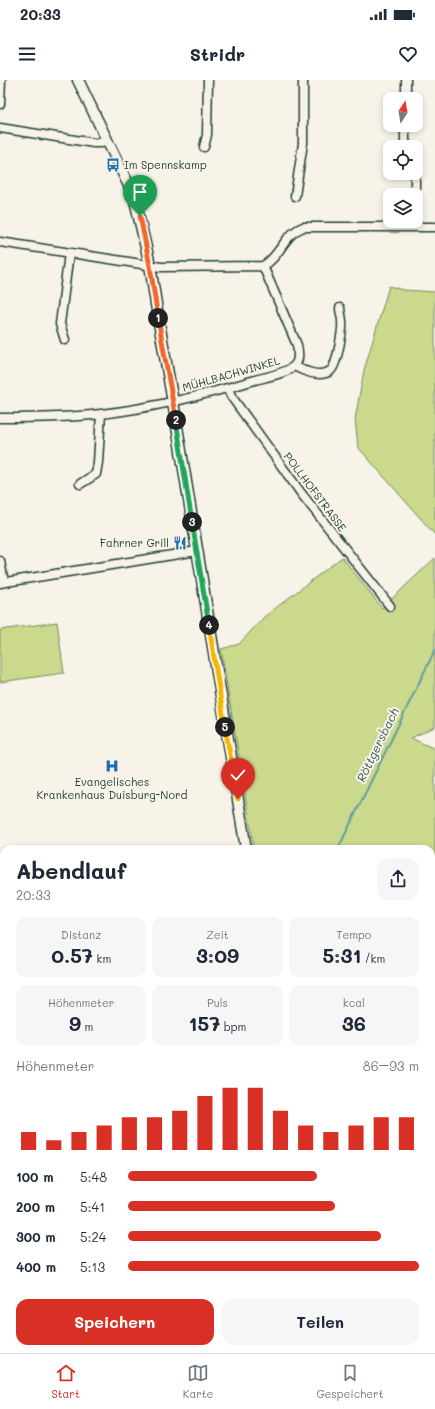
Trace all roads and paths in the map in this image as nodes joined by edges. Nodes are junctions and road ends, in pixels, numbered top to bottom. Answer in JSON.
{"nodes":[{"id":1,"x":1,"y":80,"type":"edge"},
{"id":2,"x":78,"y":80,"type":"edge"},
{"id":3,"x":208,"y":80,"type":"edge"},
{"id":4,"x":303,"y":80,"type":"edge"},
{"id":5,"x":406,"y":80,"type":"edge"},
{"id":6,"x":406,"y":92,"type":"edge"},
{"id":7,"x":0,"y":104,"type":"edge"},
{"id":8,"x":0,"y":128,"type":"edge"},
{"id":9,"x":107,"y":141,"type":"junction"},
{"id":10,"x":204,"y":147,"type":"dead end"},
{"id":11,"x":296,"y":196,"type":"dead end"},
{"id":12,"x":435,"y":227,"type":"edge"},
{"id":13,"x":0,"y":242,"type":"edge"},
{"id":14,"x":69,"y":253,"type":"junction"},
{"id":15,"x":150,"y":266,"type":"junction"},
{"id":16,"x":263,"y":266,"type":"junction"},
{"id":17,"x":340,"y":308,"type":"dead end"},
{"id":18,"x":65,"y":340,"type":"dead end"},
{"id":19,"x":294,"y":366,"type":"junction"},
{"id":20,"x":228,"y":388,"type":"junction"},
{"id":21,"x":173,"y":402,"type":"junction"},
{"id":22,"x":101,"y":414,"type":"junction"},
{"id":23,"x":0,"y":418,"type":"edge"},
{"id":24,"x":80,"y":484,"type":"dead end"},
{"id":25,"x":197,"y":551,"type":"junction"},
{"id":26,"x":0,"y":561,"type":"edge"},
{"id":27,"x":2,"y":583,"type":"edge"},
{"id":28,"x":390,"y":606,"type":"dead end"},
{"id":29,"x":245,"y":845,"type":"edge"}],
"edges":[{"from":1,"to":7,"type":"street"},
{"from":2,"to":9,"type":"street"},
{"from":3,"to":10,"type":"street"},
{"from":4,"to":11,"type":"street"},
{"from":5,"to":6,"type":"street"},
{"from":8,"to":9,"type":"street"},
{"from":9,"to":15,"type":"street"},
{"from":12,"to":16,"type":"street"},
{"from":13,"to":14,"type":"street"},
{"from":14,"to":15,"type":"street"},
{"from":14,"to":18,"type":"street"},
{"from":15,"to":16,"type":"street"},
{"from":15,"to":21,"type":"street"},
{"from":16,"to":19,"type":"street","name":"MÜHLBACHWINKEL"},
{"from":17,"to":19,"type":"street","name":"MÜHLBACHWINKEL"},
{"from":19,"to":20,"type":"street","name":"MÜHLBACHWINKEL"},
{"from":20,"to":21,"type":"street","name":"MÜHLBACHWINKEL"},
{"from":20,"to":28,"type":"street","name":"POLLHOFSTRASSE"},
{"from":21,"to":22,"type":"street","name":"MÜHLBACHWINKEL"},
{"from":21,"to":25,"type":"street"},
{"from":22,"to":23,"type":"street","name":"MÜHLBACHWINKEL"},
{"from":22,"to":24,"type":"street"},
{"from":25,"to":27,"type":"street"},
{"from":25,"to":29,"type":"street"},
{"from":26,"to":27,"type":"street"}]}
